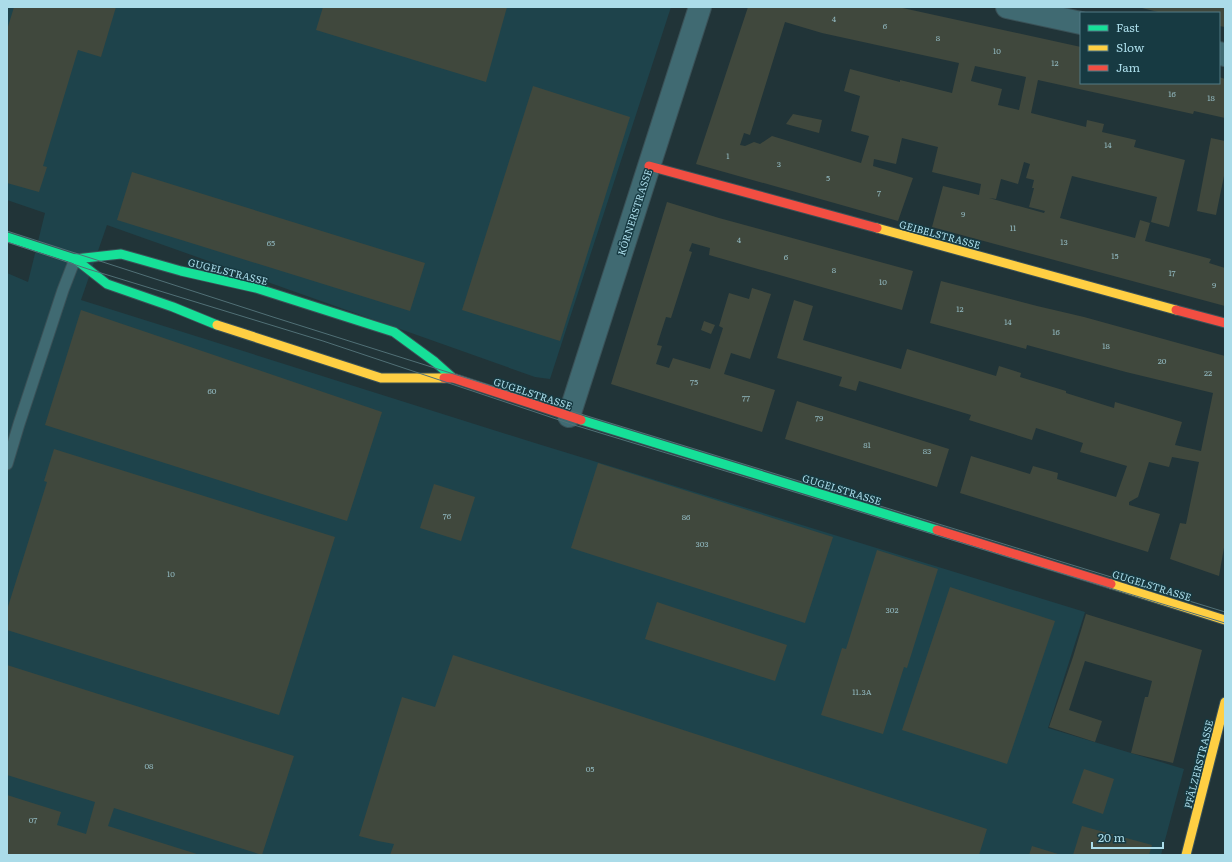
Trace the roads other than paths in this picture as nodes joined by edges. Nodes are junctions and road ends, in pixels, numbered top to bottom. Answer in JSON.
{"nodes":[{"id":1,"x":700,"y":7,"type":"edge"},
{"id":2,"x":1007,"y":7,"type":"edge"},
{"id":3,"x":1080,"y":23,"type":"edge"},
{"id":4,"x":649,"y":166,"type":"junction"},
{"id":5,"x":7,"y":237,"type":"edge"},
{"id":6,"x":75,"y":259,"type":"junction"},
{"id":7,"x":1225,"y":323,"type":"edge"},
{"id":8,"x":453,"y":378,"type":"junction"},
{"id":9,"x":569,"y":416,"type":"junction"},
{"id":10,"x":7,"y":464,"type":"edge"},
{"id":11,"x":1225,"y":620,"type":"edge"},
{"id":12,"x":1225,"y":702,"type":"edge"},
{"id":13,"x":1186,"y":855,"type":"edge"}],
"edges":[{"from":1,"to":4,"type":"street","name":"KÖRNERSTRASSE"},
{"from":2,"to":3,"type":"street"},
{"from":4,"to":7,"type":"street","name":"GEIBELSTRASSE"},
{"from":4,"to":9,"type":"street","name":"KÖRNERSTRASSE"},
{"from":5,"to":6,"type":"street","name":"GUGELSTRASSE"},
{"from":6,"to":8,"type":"street","name":"GUGELSTRASSE"},
{"from":6,"to":8,"type":"street","name":"GUGELSTRASSE"},
{"from":6,"to":10,"type":"lane"},
{"from":8,"to":9,"type":"street","name":"GUGELSTRASSE"},
{"from":9,"to":11,"type":"street","name":"GUGELSTRASSE"},
{"from":12,"to":13,"type":"street","name":"PFÄLZERSTRASSE"}]}
